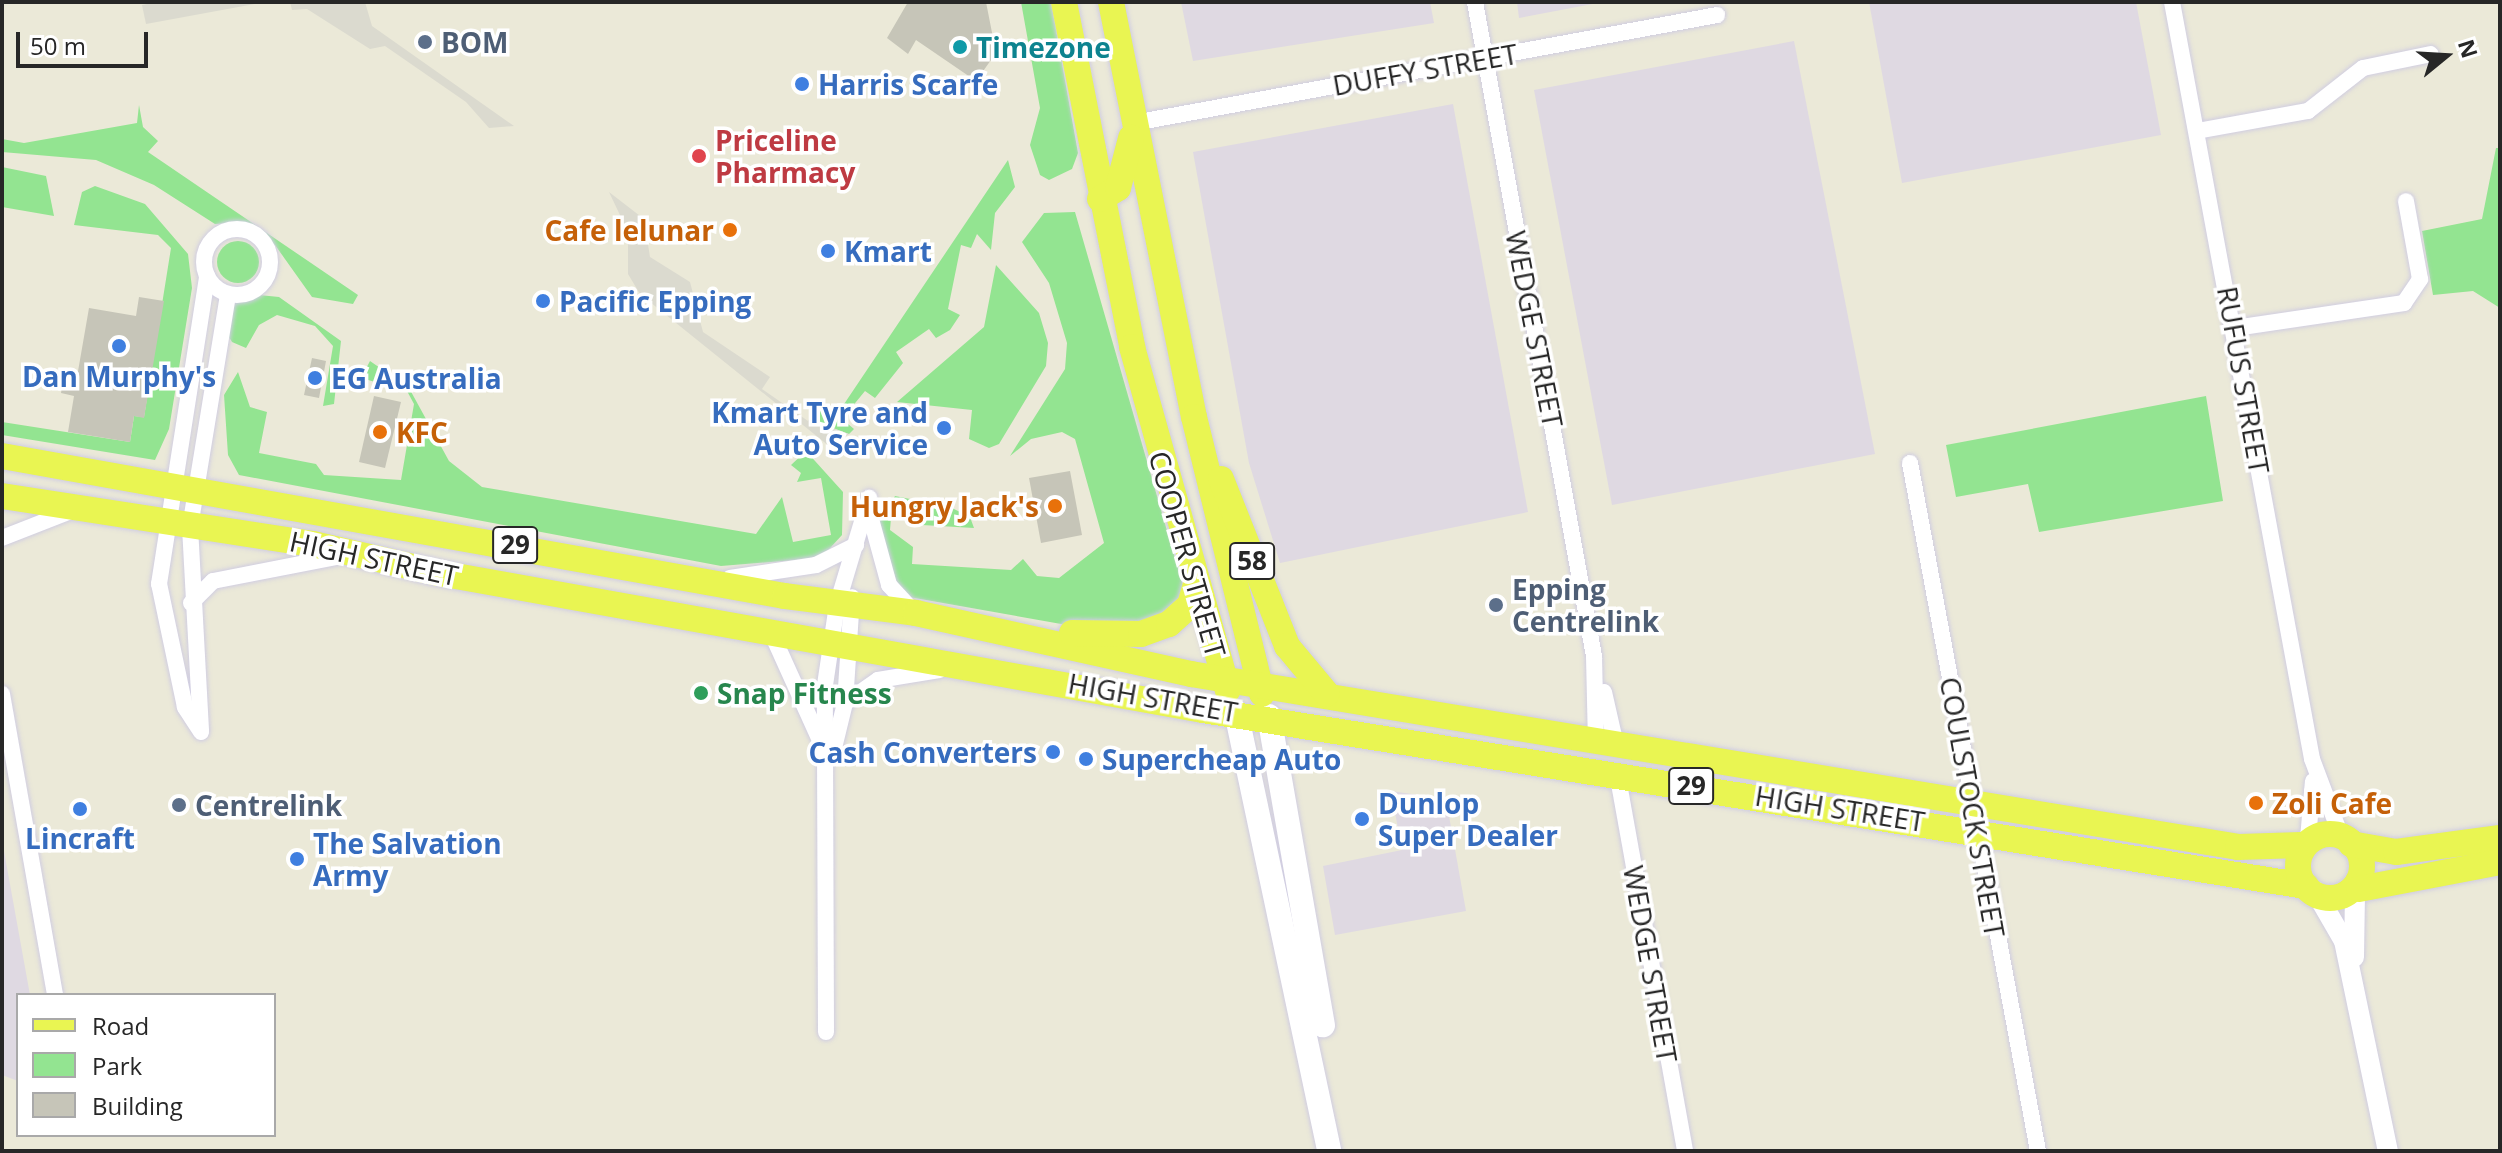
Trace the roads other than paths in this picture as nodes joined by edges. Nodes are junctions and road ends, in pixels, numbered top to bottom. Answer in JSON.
{"nodes":[{"id":1,"x":1064,"y":2,"type":"edge"},
{"id":2,"x":1111,"y":2,"type":"edge"},
{"id":3,"x":1475,"y":2,"type":"edge"},
{"id":4,"x":2172,"y":2,"type":"edge"},
{"id":5,"x":1717,"y":15,"type":"dead end"},
{"id":6,"x":2431,"y":54,"type":"dead end"},
{"id":7,"x":1485,"y":58,"type":"junction"},
{"id":8,"x":1134,"y":123,"type":"junction"},
{"id":9,"x":2197,"y":131,"type":"junction"},
{"id":10,"x":1100,"y":199,"type":"junction"},
{"id":11,"x":2406,"y":201,"type":"dead end"},
{"id":12,"x":207,"y":276,"type":"junction"},
{"id":13,"x":228,"y":294,"type":"junction"},
{"id":14,"x":2235,"y":328,"type":"junction"},
{"id":15,"x":1194,"y":417,"type":"junction"},
{"id":16,"x":2,"y":456,"type":"edge"},
{"id":17,"x":1910,"y":463,"type":"dead end"},
{"id":18,"x":182,"y":487,"type":"junction"},
{"id":19,"x":2,"y":496,"type":"edge"},
{"id":20,"x":80,"y":508,"type":"junction"},
{"id":21,"x":178,"y":526,"type":"junction"},
{"id":22,"x":2,"y":538,"type":"edge"},
{"id":23,"x":856,"y":545,"type":"junction"},
{"id":24,"x":362,"y":555,"type":"junction"},
{"id":25,"x":700,"y":580,"type":"junction"},
{"id":26,"x":1196,"y":584,"type":"junction"},
{"id":27,"x":191,"y":603,"type":"junction"},
{"id":28,"x":846,"y":606,"type":"junction"},
{"id":29,"x":916,"y":613,"type":"junction"},
{"id":30,"x":769,"y":629,"type":"junction"},
{"id":31,"x":1000,"y":629,"type":"junction"},
{"id":32,"x":840,"y":642,"type":"junction"},
{"id":33,"x":972,"y":666,"type":"junction"},
{"id":34,"x":1224,"y":678,"type":"junction"},
{"id":35,"x":1258,"y":681,"type":"junction"},
{"id":36,"x":2,"y":694,"type":"edge"},
{"id":37,"x":1327,"y":694,"type":"junction"},
{"id":38,"x":845,"y":703,"type":"junction"},
{"id":39,"x":1236,"y":712,"type":"junction"},
{"id":40,"x":1269,"y":716,"type":"junction"},
{"id":41,"x":1606,"y":743,"type":"junction"},
{"id":42,"x":2312,"y":759,"type":"junction"},
{"id":43,"x":829,"y":766,"type":"junction"},
{"id":44,"x":1618,"y":778,"type":"junction"},
{"id":45,"x":1973,"y":803,"type":"junction"},
{"id":46,"x":1978,"y":829,"type":"junction"},
{"id":47,"x":2500,"y":838,"type":"edge"},
{"id":48,"x":2305,"y":842,"type":"junction"},
{"id":49,"x":2346,"y":842,"type":"junction"},
{"id":50,"x":2500,"y":862,"type":"edge"},
{"id":51,"x":2310,"y":889,"type":"junction"},
{"id":52,"x":2357,"y":891,"type":"junction"},
{"id":53,"x":2354,"y":985,"type":"junction"},
{"id":54,"x":55,"y":993,"type":"edge"},
{"id":55,"x":826,"y":1032,"type":"dead end"},
{"id":56,"x":2379,"y":1121,"type":"junction"},
{"id":57,"x":1329,"y":1151,"type":"edge"},
{"id":58,"x":1345,"y":1151,"type":"edge"},
{"id":59,"x":1685,"y":1151,"type":"edge"},
{"id":60,"x":2038,"y":1151,"type":"edge"},
{"id":61,"x":2378,"y":1151,"type":"edge"},
{"id":62,"x":2388,"y":1151,"type":"edge"}],
"edges":[{"from":1,"to":10,"type":"main road","name":"COOPER STREET","number":"58"},
{"from":2,"to":8,"type":"main road","name":"COOPER STREET","number":"58"},
{"from":3,"to":7,"type":"street","name":"WEDGE STREET"},
{"from":4,"to":9,"type":"street","name":"RUFUS STREET"},
{"from":5,"to":7,"type":"street","name":"DUFFY STREET"},
{"from":6,"to":9,"type":"street"},
{"from":7,"to":8,"type":"street","name":"DUFFY STREET"},
{"from":7,"to":41,"type":"street","name":"WEDGE STREET"},
{"from":8,"to":10,"type":"main road"},
{"from":8,"to":15,"type":"main road","name":"COOPER STREET","number":"58"},
{"from":9,"to":14,"type":"street","name":"RUFUS STREET"},
{"from":10,"to":26,"type":"main road","name":"COOPER STREET","number":"58"},
{"from":11,"to":14,"type":"street"},
{"from":12,"to":13,"type":"street"},
{"from":12,"to":13,"type":"street"},
{"from":12,"to":18,"type":"street"},
{"from":13,"to":18,"type":"street"},
{"from":14,"to":42,"type":"street","name":"RUFUS STREET"},
{"from":15,"to":35,"type":"main road","name":"COOPER STREET","number":"58"},
{"from":15,"to":37,"type":"main road","number":"58"},
{"from":16,"to":18,"type":"main road","name":"HIGH STREET","number":"29"},
{"from":17,"to":45,"type":"street","name":"COULSTOCK STREET"},
{"from":18,"to":21,"type":"street"},
{"from":18,"to":21,"type":"street"},
{"from":18,"to":25,"type":"main road","name":"HIGH STREET","number":"29"},
{"from":19,"to":20,"type":"main road","name":"HIGH STREET","number":"29"},
{"from":20,"to":21,"type":"main road","name":"HIGH STREET","number":"29"},
{"from":20,"to":22,"type":"street"},
{"from":21,"to":24,"type":"main road","name":"HIGH STREET","number":"29"},
{"from":21,"to":27,"type":"street"},
{"from":21,"to":27,"type":"street"},
{"from":23,"to":25,"type":"street"},
{"from":23,"to":28,"type":"street"},
{"from":23,"to":29,"type":"street"},
{"from":24,"to":27,"type":"street"},
{"from":24,"to":30,"type":"main road","name":"HIGH STREET","number":"29"},
{"from":25,"to":28,"type":"main road","name":"HIGH STREET","number":"29"},
{"from":26,"to":31,"type":"main road"},
{"from":26,"to":34,"type":"main road","name":"COOPER STREET","number":"58"},
{"from":28,"to":29,"type":"main road","name":"HIGH STREET","number":"29"},
{"from":28,"to":32,"type":"street"},
{"from":29,"to":31,"type":"main road","name":"HIGH STREET","number":"29"},
{"from":30,"to":32,"type":"main road","name":"HIGH STREET","number":"29"},
{"from":30,"to":43,"type":"street"},
{"from":31,"to":34,"type":"main road","name":"HIGH STREET","number":"29"},
{"from":32,"to":33,"type":"main road","name":"HIGH STREET","number":"29"},
{"from":32,"to":38,"type":"street"},
{"from":32,"to":43,"type":"street"},
{"from":33,"to":38,"type":"street"},
{"from":33,"to":39,"type":"main road","name":"HIGH STREET","number":"29"},
{"from":34,"to":35,"type":"main road","name":"HIGH STREET","number":"29"},
{"from":34,"to":39,"type":"main road","name":"COOPER STREET","number":"58"},
{"from":35,"to":37,"type":"main road","name":"HIGH STREET","number":"29"},
{"from":35,"to":40,"type":"main road","name":"COOPER STREET","number":"58"},
{"from":36,"to":54,"type":"street"},
{"from":37,"to":41,"type":"main road","name":"HIGH STREET","number":"29"},
{"from":38,"to":43,"type":"street"},
{"from":39,"to":40,"type":"main road","name":"HIGH STREET","number":"29"},
{"from":39,"to":57,"type":"main road","name":"COOPER STREET"},
{"from":40,"to":44,"type":"main road","name":"HIGH STREET","number":"29"},
{"from":40,"to":58,"type":"main road","name":"COOPER STREET"},
{"from":41,"to":44,"type":"main road","name":"WEDGE STREET"},
{"from":41,"to":45,"type":"main road","name":"HIGH STREET","number":"29"},
{"from":42,"to":48,"type":"street","name":"RUFUS STREET"},
{"from":42,"to":49,"type":"street","name":"RUFUS STREET"},
{"from":43,"to":55,"type":"street"},
{"from":44,"to":46,"type":"main road","name":"HIGH STREET","number":"29"},
{"from":44,"to":59,"type":"street","name":"WEDGE STREET"},
{"from":45,"to":46,"type":"street","name":"COULSTOCK STREET"},
{"from":45,"to":48,"type":"main road","name":"HIGH STREET","number":"29"},
{"from":46,"to":51,"type":"main road","name":"HIGH STREET","number":"29"},
{"from":46,"to":60,"type":"street","name":"COULSTOCK STREET"},
{"from":47,"to":49,"type":"main road","number":"29"},
{"from":48,"to":49,"type":"main road","number":"29"},
{"from":48,"to":51,"type":"main road"},
{"from":49,"to":52,"type":"main road"},
{"from":50,"to":52,"type":"main road","number":"29"},
{"from":51,"to":52,"type":"main road","number":"29"},
{"from":51,"to":53,"type":"street"},
{"from":52,"to":53,"type":"street"},
{"from":53,"to":56,"type":"street"},
{"from":56,"to":61,"type":"street"},
{"from":56,"to":62,"type":"street"}]}
